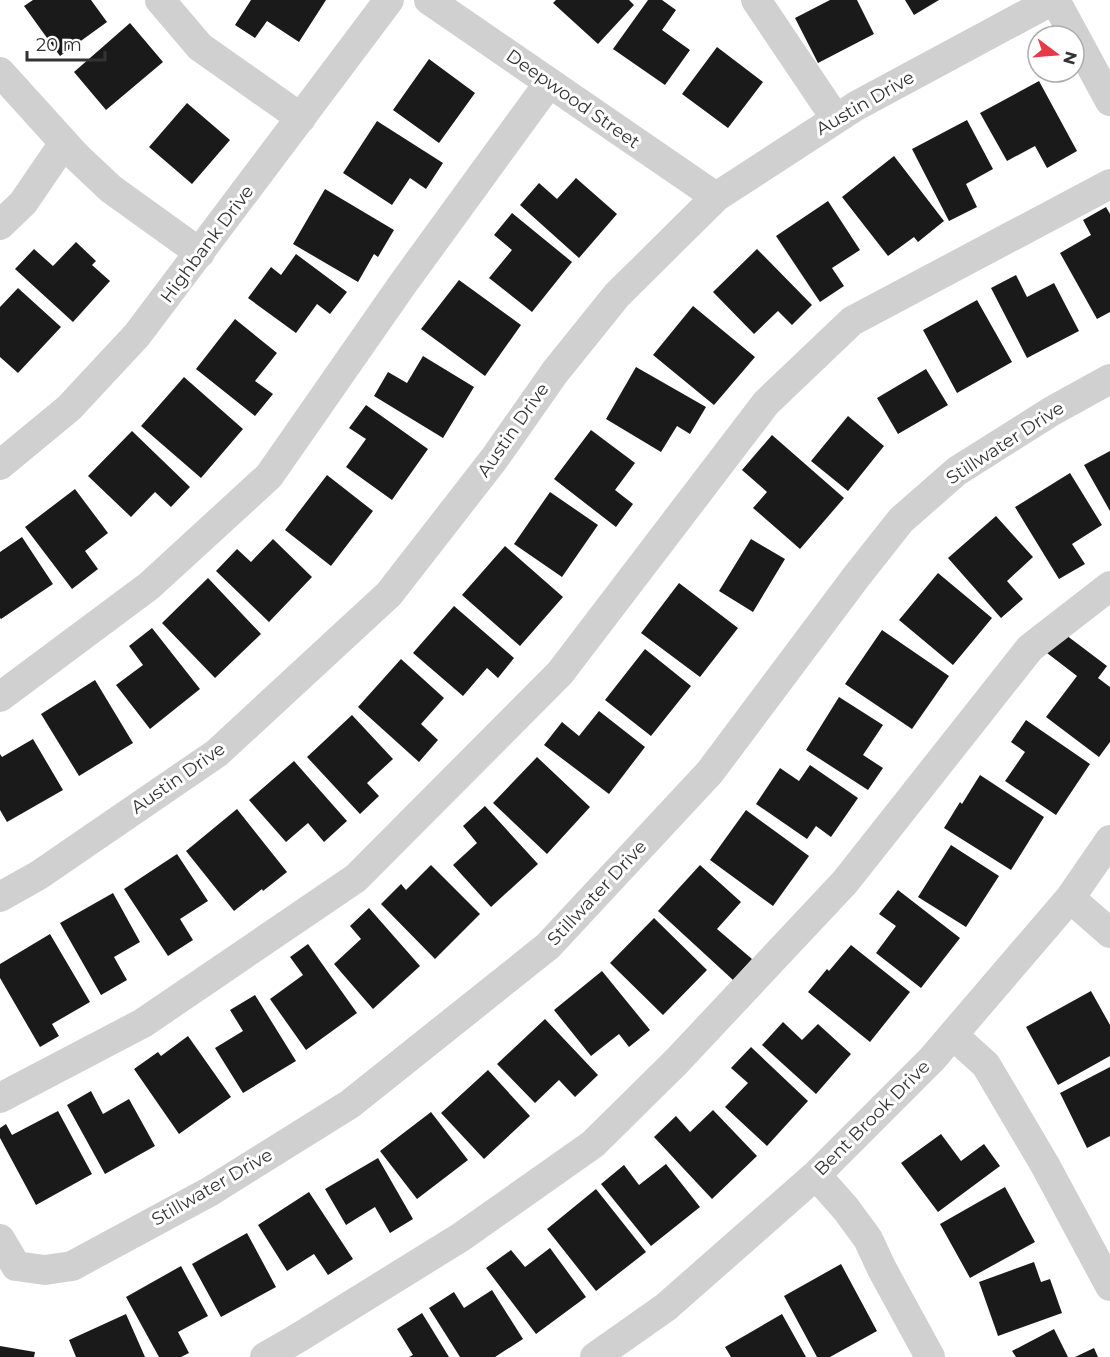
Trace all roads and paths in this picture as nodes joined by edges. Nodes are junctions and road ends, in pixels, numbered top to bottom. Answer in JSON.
{"nodes":[{"id":1,"x":160,"y":0,"type":"edge"},
{"id":2,"x":389,"y":0,"type":"edge"},
{"id":3,"x":429,"y":0,"type":"edge"},
{"id":4,"x":756,"y":0,"type":"edge"},
{"id":5,"x":1054,"y":0,"type":"edge"},
{"id":6,"x":0,"y":72,"type":"edge"},
{"id":7,"x":549,"y":82,"type":"junction"},
{"id":8,"x":1110,"y":101,"type":"edge"},
{"id":9,"x":301,"y":118,"type":"junction"},
{"id":10,"x":836,"y":119,"type":"junction"},
{"id":11,"x":64,"y":143,"type":"junction"},
{"id":12,"x":1110,"y":184,"type":"edge"},
{"id":13,"x":716,"y":197,"type":"junction"},
{"id":14,"x":0,"y":225,"type":"edge"},
{"id":15,"x":200,"y":253,"type":"junction"},
{"id":16,"x":1110,"y":379,"type":"edge"},
{"id":17,"x":0,"y":465,"type":"edge"},
{"id":18,"x":1110,"y":586,"type":"edge"},
{"id":19,"x":0,"y":698,"type":"edge"},
{"id":20,"x":1110,"y":840,"type":"edge"},
{"id":21,"x":0,"y":897,"type":"edge"},
{"id":22,"x":1070,"y":898,"type":"junction"},
{"id":23,"x":1110,"y":933,"type":"edge"},
{"id":24,"x":953,"y":1035,"type":"junction"},
{"id":25,"x":0,"y":1098,"type":"edge"},
{"id":26,"x":816,"y":1175,"type":"junction"},
{"id":27,"x":0,"y":1239,"type":"edge"},
{"id":28,"x":1110,"y":1286,"type":"edge"},
{"id":29,"x":265,"y":1357,"type":"edge"},
{"id":30,"x":595,"y":1357,"type":"edge"},
{"id":31,"x":930,"y":1357,"type":"edge"}],
"edges":[{"from":1,"to":9,"type":"street"},
{"from":2,"to":9,"type":"street","name":"Highbank Drive"},
{"from":3,"to":7,"type":"street","name":"Deepwood Street"},
{"from":4,"to":10,"type":"street"},
{"from":5,"to":8,"type":"street"},
{"from":5,"to":10,"type":"street","name":"Austin Drive"},
{"from":6,"to":11,"type":"street"},
{"from":7,"to":13,"type":"street","name":"Deepwood Street"},
{"from":7,"to":19,"type":"street"},
{"from":9,"to":15,"type":"street","name":"Highbank Drive"},
{"from":10,"to":13,"type":"street","name":"Austin Drive"},
{"from":11,"to":14,"type":"street"},
{"from":11,"to":15,"type":"street"},
{"from":12,"to":25,"type":"street"},
{"from":13,"to":21,"type":"street","name":"Austin Drive"},
{"from":15,"to":17,"type":"street","name":"Highbank Drive"},
{"from":16,"to":27,"type":"street","name":"Stillwater Drive"},
{"from":18,"to":29,"type":"street"},
{"from":20,"to":22,"type":"street","name":"Bent Brook Drive"},
{"from":22,"to":23,"type":"street"},
{"from":22,"to":24,"type":"street","name":"Bent Brook Drive"},
{"from":24,"to":26,"type":"street","name":"Bent Brook Drive"},
{"from":24,"to":28,"type":"street"},
{"from":26,"to":30,"type":"street","name":"Bent Brook Drive"},
{"from":26,"to":31,"type":"street"}]}
